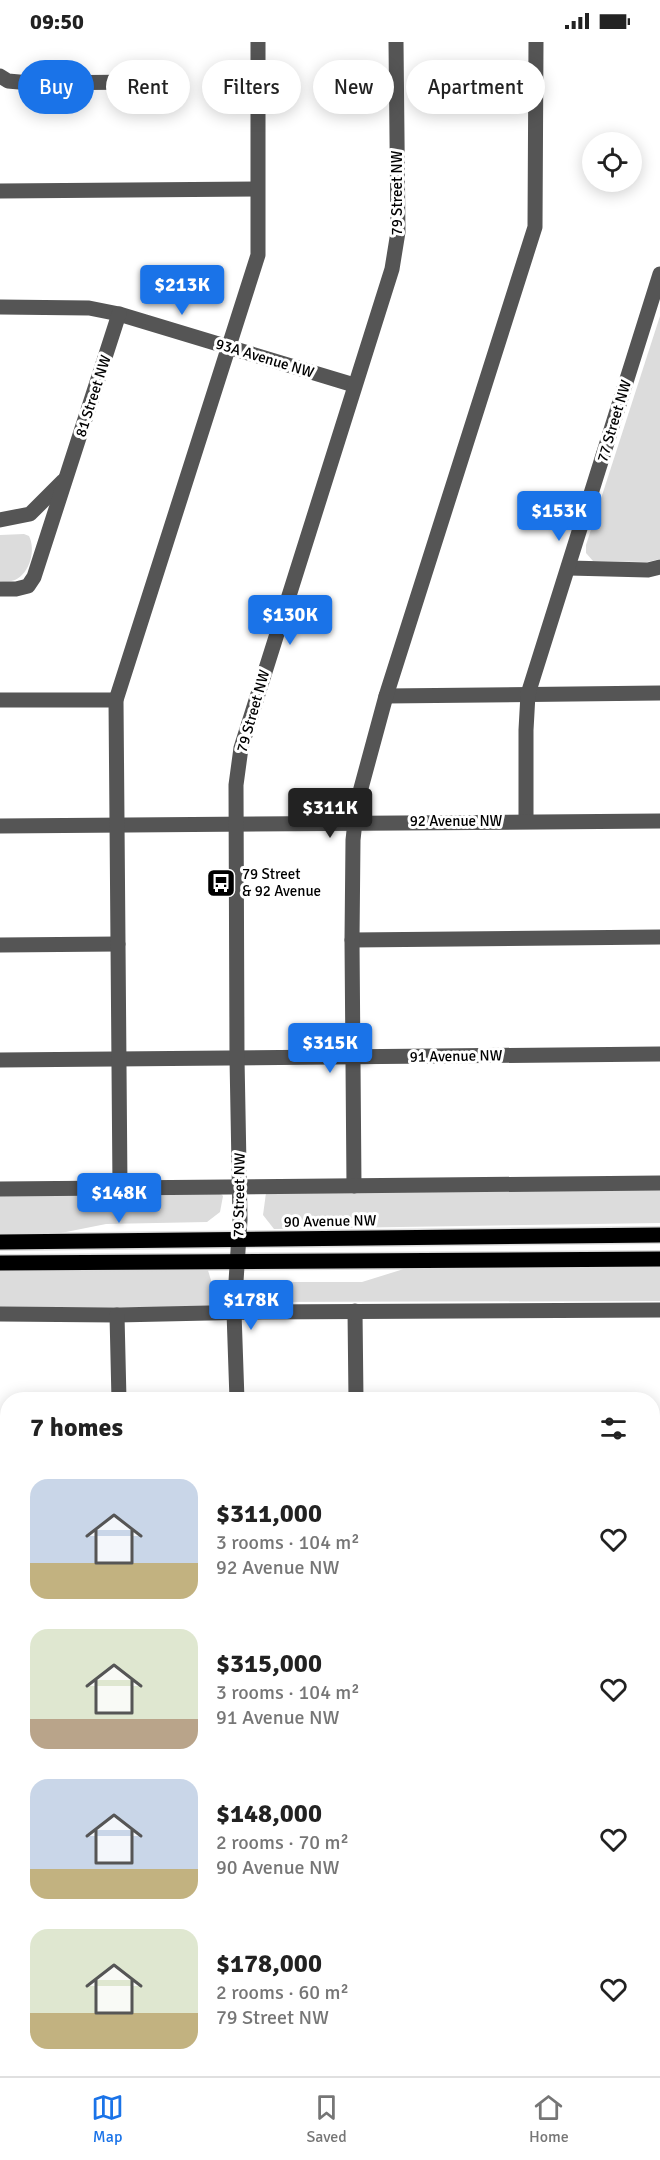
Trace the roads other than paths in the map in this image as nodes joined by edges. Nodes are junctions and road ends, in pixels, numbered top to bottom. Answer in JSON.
{"nodes":[{"id":1,"x":258,"y":42,"type":"edge"},
{"id":2,"x":396,"y":42,"type":"edge"},
{"id":3,"x":536,"y":42,"type":"edge"},
{"id":4,"x":0,"y":76,"type":"edge"},
{"id":5,"x":106,"y":82,"type":"edge"},
{"id":6,"x":257,"y":189,"type":"junction"},
{"id":7,"x":0,"y":191,"type":"edge"},
{"id":8,"x":660,"y":274,"type":"edge"},
{"id":9,"x":0,"y":307,"type":"edge"},
{"id":10,"x":119,"y":314,"type":"junction"},
{"id":11,"x":230,"y":348,"type":"junction"},
{"id":12,"x":354,"y":386,"type":"junction"},
{"id":13,"x":66,"y":478,"type":"junction"},
{"id":14,"x":0,"y":520,"type":"edge"},
{"id":15,"x":660,"y":567,"type":"edge"},
{"id":16,"x":569,"y":568,"type":"junction"},
{"id":17,"x":0,"y":589,"type":"edge"},
{"id":18,"x":660,"y":693,"type":"edge"},
{"id":19,"x":528,"y":694,"type":"junction"},
{"id":20,"x":386,"y":696,"type":"junction"},
{"id":21,"x":0,"y":700,"type":"edge"},
{"id":22,"x":116,"y":700,"type":"junction"},
{"id":23,"x":526,"y":821,"type":"junction"},
{"id":24,"x":660,"y":821,"type":"edge"},
{"id":25,"x":355,"y":822,"type":"junction"},
{"id":26,"x":235,"y":825,"type":"junction"},
{"id":27,"x":0,"y":826,"type":"edge"},
{"id":28,"x":117,"y":826,"type":"junction"},
{"id":29,"x":660,"y":937,"type":"edge"},
{"id":30,"x":352,"y":940,"type":"junction"},
{"id":31,"x":118,"y":944,"type":"junction"},
{"id":32,"x":0,"y":945,"type":"edge"},
{"id":33,"x":660,"y":1054,"type":"edge"},
{"id":34,"x":353,"y":1057,"type":"junction"},
{"id":35,"x":237,"y":1058,"type":"junction"},
{"id":36,"x":118,"y":1059,"type":"junction"},
{"id":37,"x":0,"y":1060,"type":"edge"},
{"id":38,"x":660,"y":1183,"type":"edge"},
{"id":39,"x":354,"y":1186,"type":"junction"},
{"id":40,"x":120,"y":1188,"type":"junction"},
{"id":41,"x":240,"y":1188,"type":"junction"},
{"id":42,"x":0,"y":1190,"type":"edge"},
{"id":43,"x":660,"y":1235,"type":"edge"},
{"id":44,"x":239,"y":1240,"type":"junction"},
{"id":45,"x":0,"y":1242,"type":"edge"},
{"id":46,"x":660,"y":1259,"type":"edge"},
{"id":47,"x":237,"y":1261,"type":"junction"},
{"id":48,"x":0,"y":1263,"type":"edge"},
{"id":49,"x":660,"y":1310,"type":"edge"},
{"id":50,"x":355,"y":1311,"type":"junction"},
{"id":51,"x":234,"y":1312,"type":"junction"},
{"id":52,"x":0,"y":1314,"type":"edge"},
{"id":53,"x":117,"y":1315,"type":"junction"},
{"id":54,"x":119,"y":1392,"type":"edge"},
{"id":55,"x":237,"y":1392,"type":"edge"},
{"id":56,"x":356,"y":1392,"type":"edge"}],
"edges":[{"from":1,"to":6,"type":"street"},
{"from":2,"to":12,"type":"street","name":"79 Street NW"},
{"from":3,"to":20,"type":"street"},
{"from":4,"to":5,"type":"street"},
{"from":6,"to":7,"type":"street"},
{"from":6,"to":11,"type":"street"},
{"from":8,"to":16,"type":"street","name":"77 Street NW"},
{"from":9,"to":10,"type":"street","name":"93A Avenue NW"},
{"from":10,"to":11,"type":"street","name":"93A Avenue NW"},
{"from":10,"to":13,"type":"street","name":"81 Street NW"},
{"from":11,"to":12,"type":"street","name":"93A Avenue NW"},
{"from":11,"to":22,"type":"street"},
{"from":12,"to":26,"type":"street","name":"79 Street NW"},
{"from":13,"to":14,"type":"street","name":"81 Street NW"},
{"from":13,"to":17,"type":"street","name":"81 Street NW"},
{"from":15,"to":16,"type":"street"},
{"from":16,"to":19,"type":"street","name":"77 Street NW"},
{"from":18,"to":19,"type":"street"},
{"from":19,"to":20,"type":"street"},
{"from":19,"to":23,"type":"street","name":"77 Street NW"},
{"from":20,"to":25,"type":"street"},
{"from":21,"to":22,"type":"street"},
{"from":22,"to":28,"type":"street"},
{"from":23,"to":24,"type":"street","name":"92 Avenue NW"},
{"from":23,"to":25,"type":"street","name":"92 Avenue NW"},
{"from":25,"to":26,"type":"street","name":"92 Avenue NW"},
{"from":25,"to":30,"type":"street"},
{"from":26,"to":28,"type":"street","name":"92 Avenue NW"},
{"from":26,"to":35,"type":"street","name":"79 Street NW"},
{"from":27,"to":28,"type":"street","name":"92 Avenue NW"},
{"from":28,"to":31,"type":"street"},
{"from":29,"to":30,"type":"street"},
{"from":30,"to":34,"type":"street"},
{"from":31,"to":32,"type":"street"},
{"from":31,"to":36,"type":"street"},
{"from":33,"to":34,"type":"street","name":"91 Avenue NW"},
{"from":34,"to":35,"type":"street","name":"91 Avenue NW"},
{"from":34,"to":39,"type":"street"},
{"from":35,"to":36,"type":"street","name":"91 Avenue NW"},
{"from":35,"to":41,"type":"street","name":"79 Street NW"},
{"from":36,"to":37,"type":"street","name":"91 Avenue NW"},
{"from":36,"to":40,"type":"street"},
{"from":38,"to":39,"type":"street"},
{"from":39,"to":41,"type":"street"},
{"from":40,"to":41,"type":"street"},
{"from":40,"to":42,"type":"street"},
{"from":41,"to":44,"type":"street","name":"79 Street NW"},
{"from":43,"to":44,"type":"main road","name":"90 Avenue NW"},
{"from":44,"to":45,"type":"main road","name":"90 Avenue NW"},
{"from":44,"to":47,"type":"street","name":"79 Street NW"},
{"from":46,"to":47,"type":"main road"},
{"from":47,"to":48,"type":"main road"},
{"from":47,"to":51,"type":"street","name":"79 Street NW"},
{"from":49,"to":50,"type":"street"},
{"from":50,"to":51,"type":"street"},
{"from":50,"to":56,"type":"street"},
{"from":51,"to":53,"type":"street"},
{"from":51,"to":55,"type":"street","name":"79 Street NW"},
{"from":52,"to":53,"type":"street"},
{"from":53,"to":54,"type":"street"}]}
